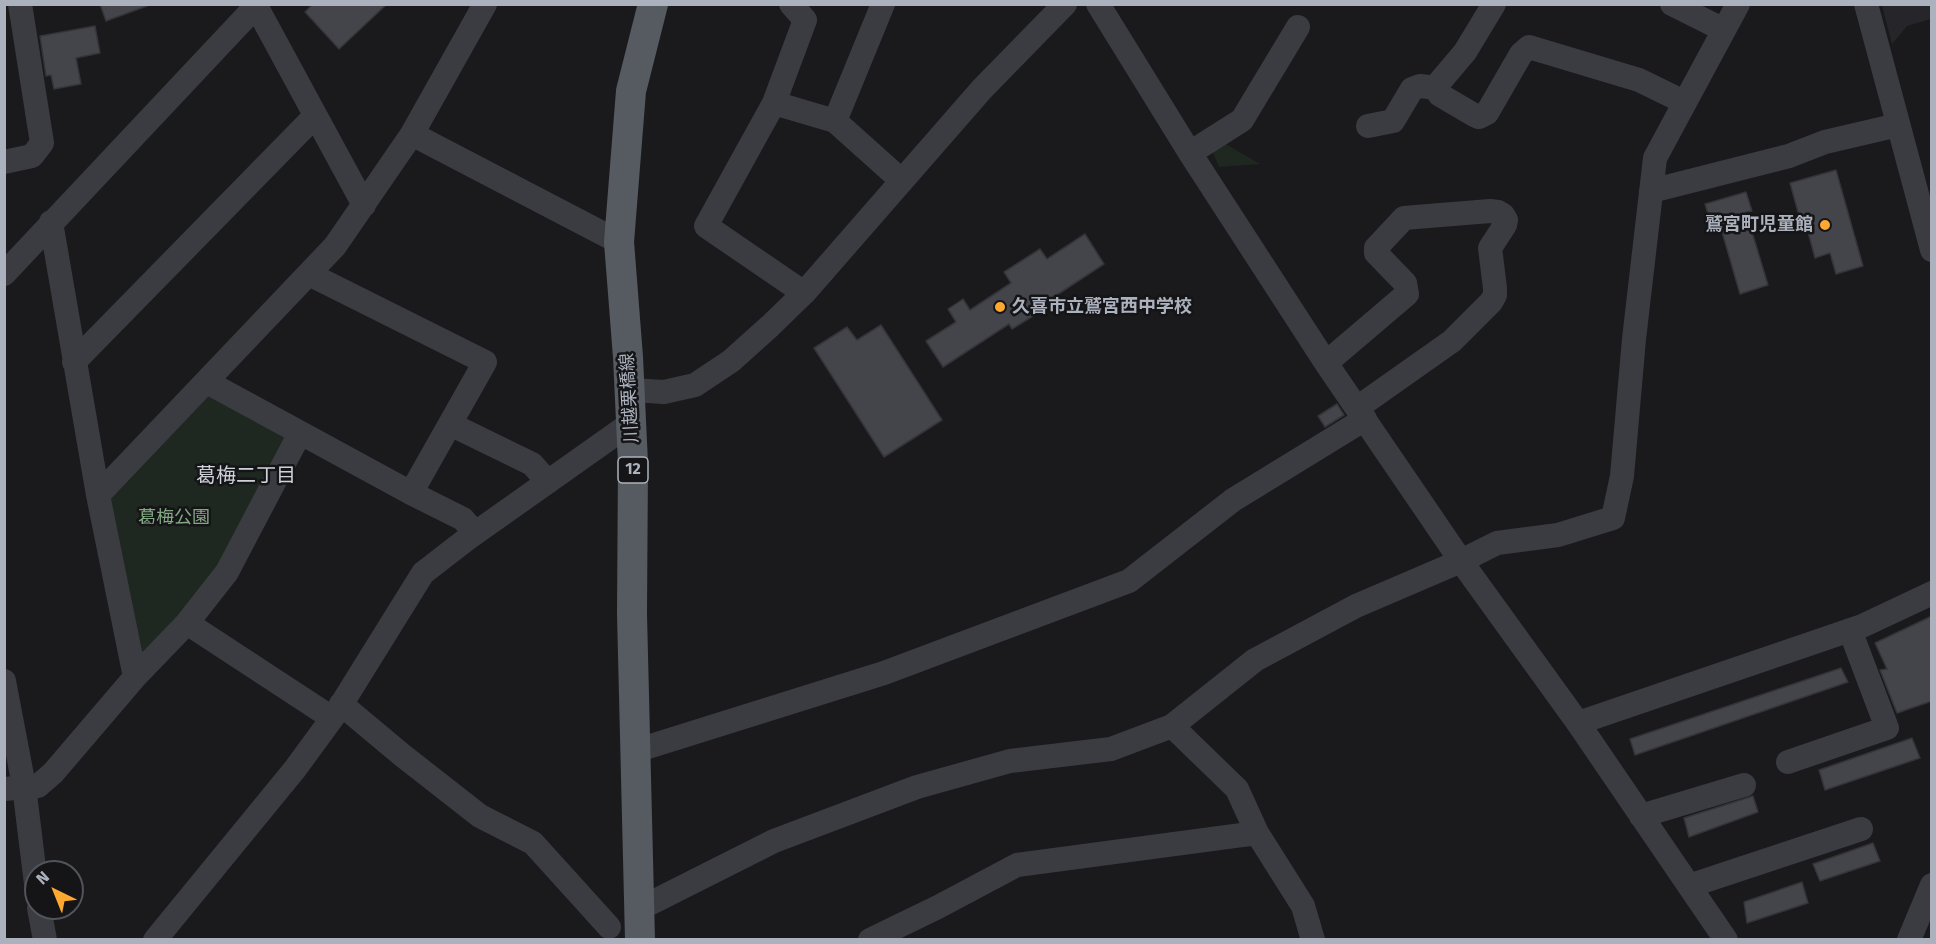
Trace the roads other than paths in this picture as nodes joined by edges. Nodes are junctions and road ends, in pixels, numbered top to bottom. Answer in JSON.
{"nodes":[{"id":1,"x":20,"y":4,"type":"edge"},
{"id":2,"x":485,"y":4,"type":"edge"},
{"id":3,"x":653,"y":4,"type":"edge"},
{"id":4,"x":791,"y":4,"type":"edge"},
{"id":5,"x":883,"y":4,"type":"edge"},
{"id":6,"x":1065,"y":4,"type":"edge"},
{"id":7,"x":1098,"y":4,"type":"edge"},
{"id":8,"x":1494,"y":4,"type":"edge"},
{"id":9,"x":1672,"y":4,"type":"edge"},
{"id":10,"x":1738,"y":4,"type":"edge"},
{"id":11,"x":1866,"y":4,"type":"edge"},
{"id":12,"x":256,"y":5,"type":"edge"},
{"id":13,"x":1298,"y":27,"type":"dead end"},
{"id":14,"x":1724,"y":30,"type":"junction"},
{"id":15,"x":1437,"y":88,"type":"junction"},
{"id":16,"x":1684,"y":102,"type":"junction"},
{"id":17,"x":774,"y":103,"type":"junction"},
{"id":18,"x":315,"y":116,"type":"junction"},
{"id":19,"x":835,"y":121,"type":"junction"},
{"id":20,"x":1898,"y":125,"type":"junction"},
{"id":21,"x":1368,"y":126,"type":"dead end"},
{"id":22,"x":412,"y":134,"type":"junction"},
{"id":23,"x":1190,"y":153,"type":"junction"},
{"id":24,"x":4,"y":162,"type":"edge"},
{"id":25,"x":902,"y":181,"type":"junction"},
{"id":26,"x":1651,"y":190,"type":"junction"},
{"id":27,"x":364,"y":205,"type":"junction"},
{"id":28,"x":51,"y":222,"type":"junction"},
{"id":29,"x":619,"y":242,"type":"junction"},
{"id":30,"x":1932,"y":250,"type":"edge"},
{"id":31,"x":4,"y":274,"type":"edge"},
{"id":32,"x":309,"y":274,"type":"junction"},
{"id":33,"x":804,"y":293,"type":"junction"},
{"id":34,"x":74,"y":362,"type":"junction"},
{"id":35,"x":1326,"y":363,"type":"junction"},
{"id":36,"x":207,"y":382,"type":"junction"},
{"id":37,"x":630,"y":390,"type":"junction"},
{"id":38,"x":1361,"y":414,"type":"junction"},
{"id":39,"x":631,"y":423,"type":"junction"},
{"id":40,"x":450,"y":424,"type":"junction"},
{"id":41,"x":300,"y":433,"type":"junction"},
{"id":42,"x":548,"y":482,"type":"junction"},
{"id":43,"x":411,"y":493,"type":"junction"},
{"id":44,"x":98,"y":495,"type":"junction"},
{"id":45,"x":475,"y":533,"type":"junction"},
{"id":46,"x":1461,"y":561,"type":"junction"},
{"id":47,"x":1932,"y":593,"type":"edge"},
{"id":48,"x":187,"y":623,"type":"junction"},
{"id":49,"x":1850,"y":630,"type":"junction"},
{"id":50,"x":135,"y":677,"type":"junction"},
{"id":51,"x":4,"y":681,"type":"edge"},
{"id":52,"x":337,"y":711,"type":"junction"},
{"id":53,"x":1578,"y":723,"type":"junction"},
{"id":54,"x":1172,"y":726,"type":"junction"},
{"id":55,"x":635,"y":750,"type":"junction"},
{"id":56,"x":1788,"y":762,"type":"dead end"},
{"id":57,"x":1744,"y":785,"type":"dead end"},
{"id":58,"x":14,"y":788,"type":"edge"},
{"id":59,"x":1641,"y":816,"type":"junction"},
{"id":60,"x":1862,"y":829,"type":"dead end"},
{"id":61,"x":1257,"y":833,"type":"junction"},
{"id":62,"x":30,"y":860,"type":"edge"},
{"id":63,"x":1932,"y":885,"type":"edge"},
{"id":64,"x":1689,"y":886,"type":"junction"},
{"id":65,"x":639,"y":909,"type":"junction"},
{"id":66,"x":41,"y":920,"type":"edge"},
{"id":67,"x":609,"y":927,"type":"dead end"},
{"id":68,"x":45,"y":939,"type":"edge"},
{"id":69,"x":155,"y":939,"type":"edge"},
{"id":70,"x":640,"y":939,"type":"edge"},
{"id":71,"x":870,"y":939,"type":"edge"},
{"id":72,"x":1313,"y":939,"type":"edge"},
{"id":73,"x":1726,"y":939,"type":"edge"},
{"id":74,"x":1909,"y":939,"type":"edge"}],
"edges":[{"from":1,"to":24,"type":"street"},
{"from":2,"to":22,"type":"street"},
{"from":3,"to":29,"type":"main road","name":"川越栗橋線","number":"12"},
{"from":4,"to":17,"type":"street"},
{"from":5,"to":19,"type":"street"},
{"from":6,"to":25,"type":"street"},
{"from":7,"to":23,"type":"street"},
{"from":8,"to":15,"type":"street"},
{"from":9,"to":14,"type":"street"},
{"from":10,"to":14,"type":"street"},
{"from":11,"to":20,"type":"street"},
{"from":12,"to":18,"type":"street"},
{"from":12,"to":28,"type":"street"},
{"from":13,"to":23,"type":"street"},
{"from":14,"to":16,"type":"street"},
{"from":15,"to":16,"type":"street"},
{"from":15,"to":21,"type":"street"},
{"from":16,"to":26,"type":"street"},
{"from":17,"to":19,"type":"street"},
{"from":17,"to":33,"type":"street"},
{"from":18,"to":27,"type":"street"},
{"from":18,"to":34,"type":"street"},
{"from":19,"to":25,"type":"street"},
{"from":20,"to":26,"type":"street"},
{"from":20,"to":30,"type":"street"},
{"from":22,"to":27,"type":"street"},
{"from":22,"to":29,"type":"street"},
{"from":23,"to":35,"type":"street"},
{"from":25,"to":33,"type":"street"},
{"from":26,"to":46,"type":"street"},
{"from":27,"to":32,"type":"street"},
{"from":28,"to":31,"type":"street"},
{"from":28,"to":34,"type":"street"},
{"from":29,"to":37,"type":"main road","name":"川越栗橋線","number":"12"},
{"from":32,"to":36,"type":"street"},
{"from":32,"to":40,"type":"street"},
{"from":33,"to":37,"type":"street"},
{"from":34,"to":44,"type":"street"},
{"from":35,"to":38,"type":"street"},
{"from":35,"to":38,"type":"street"},
{"from":36,"to":41,"type":"street"},
{"from":36,"to":44,"type":"street"},
{"from":37,"to":39,"type":"main road","name":"川越栗橋線","number":"12"},
{"from":38,"to":46,"type":"street"},
{"from":38,"to":55,"type":"street"},
{"from":39,"to":42,"type":"street"},
{"from":39,"to":55,"type":"main road","name":"川越栗橋線","number":"12"},
{"from":40,"to":42,"type":"street"},
{"from":40,"to":43,"type":"street"},
{"from":41,"to":43,"type":"street"},
{"from":41,"to":48,"type":"street"},
{"from":42,"to":45,"type":"street"},
{"from":43,"to":45,"type":"street"},
{"from":44,"to":50,"type":"street"},
{"from":45,"to":52,"type":"street"},
{"from":46,"to":53,"type":"street"},
{"from":46,"to":54,"type":"street"},
{"from":47,"to":49,"type":"street"},
{"from":48,"to":50,"type":"street"},
{"from":48,"to":52,"type":"street"},
{"from":49,"to":53,"type":"street"},
{"from":49,"to":56,"type":"street"},
{"from":50,"to":58,"type":"street"},
{"from":51,"to":58,"type":"street"},
{"from":52,"to":67,"type":"street"},
{"from":52,"to":69,"type":"street"},
{"from":53,"to":59,"type":"street"},
{"from":54,"to":61,"type":"street"},
{"from":54,"to":65,"type":"street"},
{"from":55,"to":65,"type":"main road","name":"川越栗橋線","number":"12"},
{"from":57,"to":59,"type":"street"},
{"from":58,"to":62,"type":"street"},
{"from":59,"to":64,"type":"street"},
{"from":60,"to":64,"type":"street"},
{"from":61,"to":71,"type":"street"},
{"from":61,"to":72,"type":"street"},
{"from":63,"to":74,"type":"street"},
{"from":64,"to":73,"type":"street"},
{"from":65,"to":70,"type":"main road","name":"川越栗橋線","number":"12"},
{"from":66,"to":68,"type":"street"}]}
